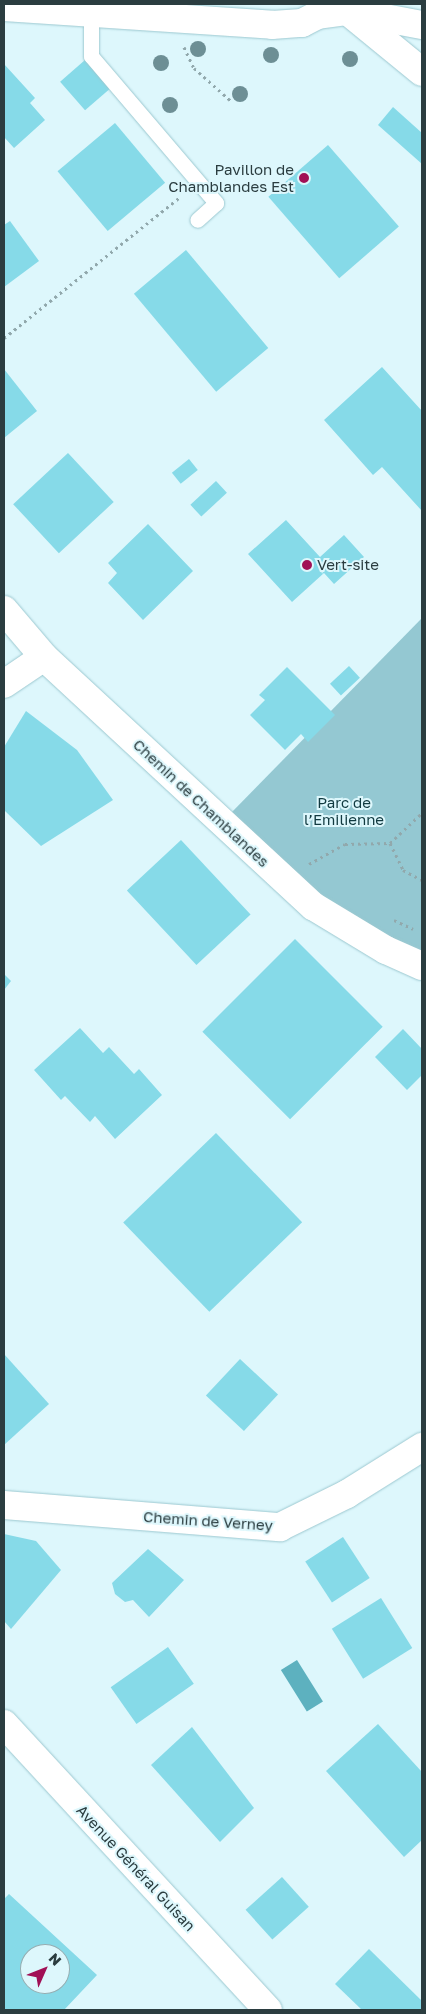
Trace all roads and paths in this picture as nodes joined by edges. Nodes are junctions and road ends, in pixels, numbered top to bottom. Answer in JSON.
{"nodes":[{"id":1,"x":4,"y":7,"type":"edge"},
{"id":2,"x":344,"y":7,"type":"edge"},
{"id":3,"x":91,"y":13,"type":"junction"},
{"id":4,"x":422,"y":25,"type":"edge"},
{"id":5,"x":185,"y":43,"type":"dead end"},
{"id":6,"x":422,"y":72,"type":"edge"},
{"id":7,"x":232,"y":102,"type":"dead end"},
{"id":8,"x":199,"y":182,"type":"junction"},
{"id":9,"x":197,"y":220,"type":"dead end"},
{"id":10,"x":4,"y":338,"type":"edge"},
{"id":11,"x":4,"y":610,"type":"edge"},
{"id":12,"x":44,"y":657,"type":"junction"},
{"id":13,"x":4,"y":684,"type":"edge"},
{"id":14,"x":422,"y":813,"type":"edge"},
{"id":15,"x":390,"y":843,"type":"junction"},
{"id":16,"x":299,"y":860,"type":"dead end"},
{"id":17,"x":306,"y":866,"type":"junction"},
{"id":18,"x":314,"y":871,"type":"dead end"},
{"id":19,"x":422,"y":880,"type":"edge"},
{"id":20,"x":389,"y":917,"type":"dead end"},
{"id":21,"x":422,"y":933,"type":"edge"},
{"id":22,"x":422,"y":966,"type":"edge"},
{"id":23,"x":422,"y":1447,"type":"edge"},
{"id":24,"x":4,"y":1505,"type":"edge"},
{"id":25,"x":4,"y":1724,"type":"edge"},
{"id":26,"x":268,"y":2010,"type":"edge"}],
"edges":[{"from":1,"to":3,"type":"street"},
{"from":2,"to":3,"type":"street"},
{"from":2,"to":4,"type":"street"},
{"from":2,"to":6,"type":"street"},
{"from":3,"to":8,"type":"lane"},
{"from":5,"to":7,"type":"path"},
{"from":8,"to":9,"type":"lane"},
{"from":8,"to":10,"type":"path"},
{"from":11,"to":12,"type":"street","name":"Chemin de Chamblandes"},
{"from":12,"to":13,"type":"street"},
{"from":12,"to":22,"type":"street","name":"Chemin de Chamblandes"},
{"from":14,"to":15,"type":"path"},
{"from":15,"to":17,"type":"path"},
{"from":15,"to":19,"type":"path"},
{"from":16,"to":17,"type":"path"},
{"from":17,"to":18,"type":"path"},
{"from":20,"to":21,"type":"path"},
{"from":23,"to":24,"type":"street","name":"Chemin de Verney"},
{"from":25,"to":26,"type":"street","name":"Avenue Général Guisan"}]}
